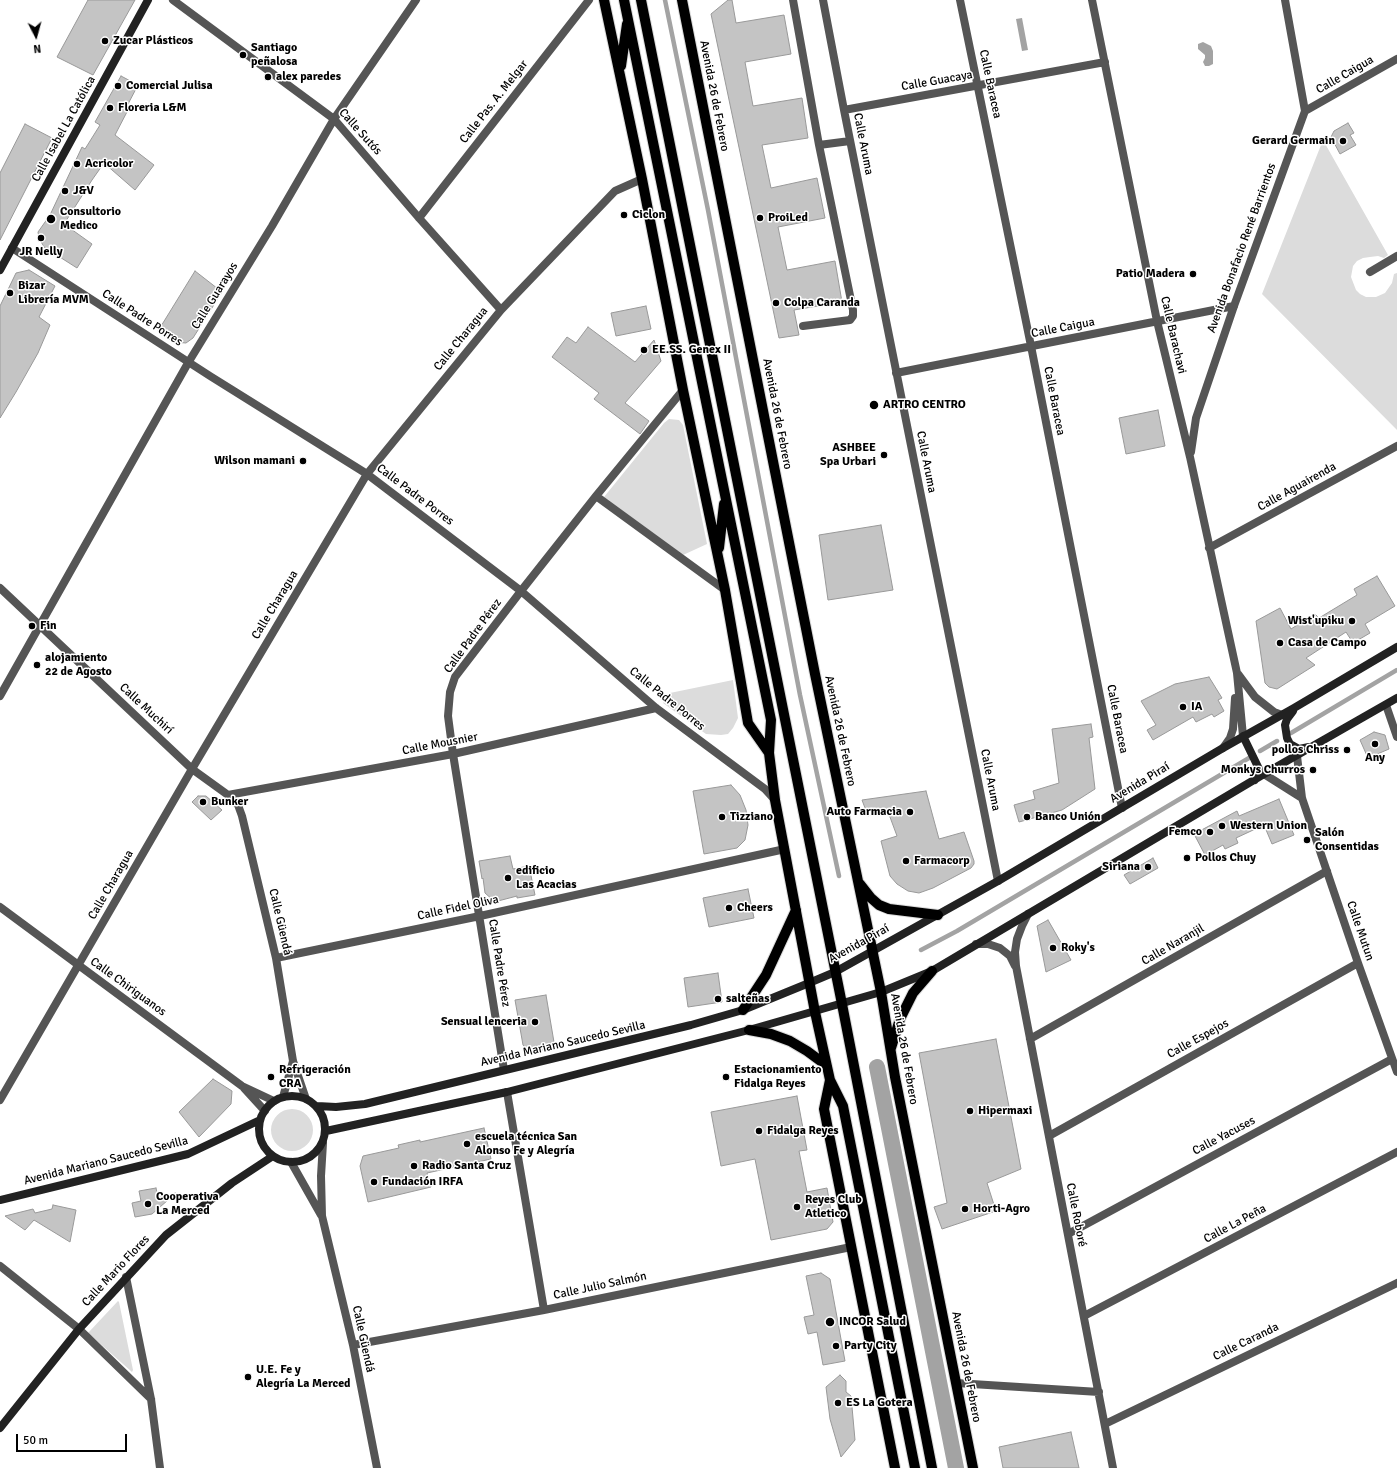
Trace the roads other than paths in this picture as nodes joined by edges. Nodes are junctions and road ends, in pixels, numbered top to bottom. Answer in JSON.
{"nodes":[{"id":1,"x":148,"y":0,"type":"edge"},
{"id":2,"x":173,"y":0,"type":"edge"},
{"id":3,"x":416,"y":0,"type":"edge"},
{"id":4,"x":589,"y":0,"type":"edge"},
{"id":5,"x":604,"y":0,"type":"edge"},
{"id":6,"x":624,"y":0,"type":"edge"},
{"id":7,"x":642,"y":0,"type":"edge"},
{"id":8,"x":793,"y":0,"type":"edge"},
{"id":9,"x":823,"y":0,"type":"edge"},
{"id":10,"x":960,"y":0,"type":"edge"},
{"id":11,"x":1092,"y":0,"type":"edge"},
{"id":12,"x":1285,"y":0,"type":"edge"},
{"id":13,"x":685,"y":2,"type":"edge"},
{"id":14,"x":628,"y":17,"type":"junction"},
{"id":15,"x":1397,"y":59,"type":"edge"},
{"id":16,"x":1105,"y":62,"type":"junction"},
{"id":17,"x":620,"y":75,"type":"junction"},
{"id":18,"x":978,"y":85,"type":"junction"},
{"id":19,"x":844,"y":110,"type":"junction"},
{"id":20,"x":1305,"y":111,"type":"junction"},
{"id":21,"x":334,"y":119,"type":"junction"},
{"id":22,"x":850,"y":141,"type":"junction"},
{"id":23,"x":819,"y":145,"type":"junction"},
{"id":24,"x":642,"y":179,"type":"junction"},
{"id":25,"x":419,"y":218,"type":"junction"},
{"id":26,"x":12,"y":248,"type":"junction"},
{"id":27,"x":1397,"y":256,"type":"edge"},
{"id":28,"x":0,"y":270,"type":"edge"},
{"id":29,"x":1370,"y":272,"type":"dead end"},
{"id":30,"x":1234,"y":306,"type":"junction"},
{"id":31,"x":501,"y":310,"type":"junction"},
{"id":32,"x":1157,"y":321,"type":"junction"},
{"id":33,"x":802,"y":326,"type":"dead end"},
{"id":34,"x":1031,"y":346,"type":"junction"},
{"id":35,"x":188,"y":363,"type":"junction"},
{"id":36,"x":896,"y":373,"type":"junction"},
{"id":37,"x":683,"y":390,"type":"junction"},
{"id":38,"x":1397,"y":446,"type":"edge"},
{"id":39,"x":1190,"y":457,"type":"junction"},
{"id":40,"x":367,"y":474,"type":"junction"},
{"id":41,"x":596,"y":496,"type":"junction"},
{"id":42,"x":725,"y":496,"type":"junction"},
{"id":43,"x":1209,"y":548,"type":"junction"},
{"id":44,"x":718,"y":556,"type":"junction"},
{"id":45,"x":0,"y":588,"type":"edge"},
{"id":46,"x":725,"y":590,"type":"junction"},
{"id":47,"x":521,"y":591,"type":"junction"},
{"id":48,"x":40,"y":626,"type":"junction"},
{"id":49,"x":1397,"y":647,"type":"edge"},
{"id":50,"x":1237,"y":673,"type":"junction"},
{"id":51,"x":0,"y":696,"type":"edge"},
{"id":52,"x":1397,"y":698,"type":"edge"},
{"id":53,"x":1386,"y":705,"type":"junction"},
{"id":54,"x":656,"y":708,"type":"junction"},
{"id":55,"x":1294,"y":708,"type":"junction"},
{"id":56,"x":1282,"y":715,"type":"junction"},
{"id":57,"x":1243,"y":736,"type":"junction"},
{"id":58,"x":1397,"y":736,"type":"edge"},
{"id":59,"x":1314,"y":746,"type":"junction"},
{"id":60,"x":1222,"y":748,"type":"junction"},
{"id":61,"x":769,"y":753,"type":"junction"},
{"id":62,"x":453,"y":754,"type":"junction"},
{"id":63,"x":1297,"y":756,"type":"junction"},
{"id":64,"x":192,"y":768,"type":"junction"},
{"id":65,"x":1264,"y":774,"type":"junction"},
{"id":66,"x":1254,"y":780,"type":"junction"},
{"id":67,"x":228,"y":795,"type":"junction"},
{"id":68,"x":1302,"y":798,"type":"junction"},
{"id":69,"x":775,"y":800,"type":"junction"},
{"id":70,"x":1122,"y":808,"type":"junction"},
{"id":71,"x":785,"y":850,"type":"junction"},
{"id":72,"x":1327,"y":871,"type":"junction"},
{"id":73,"x":998,"y":881,"type":"junction"},
{"id":74,"x":859,"y":883,"type":"junction"},
{"id":75,"x":0,"y":907,"type":"edge"},
{"id":76,"x":796,"y":910,"type":"junction"},
{"id":77,"x":1028,"y":914,"type":"junction"},
{"id":78,"x":938,"y":915,"type":"junction"},
{"id":79,"x":480,"y":916,"type":"junction"},
{"id":80,"x":976,"y":944,"type":"junction"},
{"id":81,"x":872,"y":951,"type":"junction"},
{"id":82,"x":276,"y":958,"type":"junction"},
{"id":83,"x":1358,"y":963,"type":"junction"},
{"id":84,"x":78,"y":965,"type":"junction"},
{"id":85,"x":1016,"y":966,"type":"junction"},
{"id":86,"x":932,"y":971,"type":"junction"},
{"id":87,"x":834,"y":972,"type":"junction"},
{"id":88,"x":809,"y":983,"type":"junction"},
{"id":89,"x":881,"y":992,"type":"junction"},
{"id":90,"x":842,"y":1004,"type":"junction"},
{"id":91,"x":743,"y":1010,"type":"junction"},
{"id":92,"x":815,"y":1012,"type":"junction"},
{"id":93,"x":749,"y":1030,"type":"junction"},
{"id":94,"x":1030,"y":1039,"type":"junction"},
{"id":95,"x":890,"y":1052,"type":"junction"},
{"id":96,"x":1392,"y":1059,"type":"junction"},
{"id":97,"x":292,"y":1061,"type":"junction"},
{"id":98,"x":826,"y":1065,"type":"junction"},
{"id":99,"x":504,"y":1070,"type":"junction"},
{"id":100,"x":1397,"y":1072,"type":"edge"},
{"id":101,"x":830,"y":1080,"type":"junction"},
{"id":102,"x":242,"y":1086,"type":"junction"},
{"id":103,"x":507,"y":1092,"type":"junction"},
{"id":104,"x":283,"y":1097,"type":"junction"},
{"id":105,"x":306,"y":1099,"type":"junction"},
{"id":106,"x":0,"y":1100,"type":"edge"},
{"id":107,"x":274,"y":1101,"type":"junction"},
{"id":108,"x":317,"y":1106,"type":"junction"},
{"id":109,"x":264,"y":1111,"type":"junction"},
{"id":110,"x":260,"y":1120,"type":"junction"},
{"id":111,"x":326,"y":1131,"type":"junction"},
{"id":112,"x":1049,"y":1136,"type":"junction"},
{"id":113,"x":323,"y":1144,"type":"junction"},
{"id":114,"x":1397,"y":1152,"type":"edge"},
{"id":115,"x":273,"y":1156,"type":"junction"},
{"id":116,"x":291,"y":1162,"type":"junction"},
{"id":117,"x":0,"y":1200,"type":"edge"},
{"id":118,"x":322,"y":1216,"type":"junction"},
{"id":119,"x":1068,"y":1234,"type":"junction"},
{"id":120,"x":851,"y":1247,"type":"junction"},
{"id":121,"x":0,"y":1266,"type":"edge"},
{"id":122,"x":126,"y":1277,"type":"junction"},
{"id":123,"x":1397,"y":1283,"type":"edge"},
{"id":124,"x":544,"y":1310,"type":"junction"},
{"id":125,"x":1084,"y":1316,"type":"junction"},
{"id":126,"x":79,"y":1329,"type":"junction"},
{"id":127,"x":354,"y":1345,"type":"junction"},
{"id":128,"x":956,"y":1383,"type":"junction"},
{"id":129,"x":1099,"y":1392,"type":"junction"},
{"id":130,"x":151,"y":1399,"type":"junction"},
{"id":131,"x":1105,"y":1424,"type":"junction"},
{"id":132,"x":0,"y":1428,"type":"edge"},
{"id":133,"x":160,"y":1468,"type":"edge"},
{"id":134,"x":377,"y":1468,"type":"edge"},
{"id":135,"x":895,"y":1468,"type":"edge"},
{"id":136,"x":915,"y":1468,"type":"edge"},
{"id":137,"x":932,"y":1468,"type":"edge"},
{"id":138,"x":973,"y":1468,"type":"edge"},
{"id":139,"x":1113,"y":1468,"type":"edge"}],
"edges":[{"from":1,"to":26,"type":"street","name":"Calle Isabel La Católica"},
{"from":2,"to":21,"type":"street","name":"Calle Sutós"},
{"from":3,"to":21,"type":"street","name":"Calle Guarayos"},
{"from":4,"to":25,"type":"street","name":"Calle Pas. A. Melgar"},
{"from":5,"to":17,"type":"main road"},
{"from":6,"to":14,"type":"main road"},
{"from":7,"to":87,"type":"main road"},
{"from":8,"to":23,"type":"street"},
{"from":9,"to":19,"type":"street","name":"Calle Aruma"},
{"from":10,"to":18,"type":"street","name":"Calle Baracea"},
{"from":11,"to":16,"type":"street","name":"Calle Barachavi"},
{"from":12,"to":20,"type":"street"},
{"from":13,"to":74,"type":"main road","name":"Avenida 26 de Febrero"},
{"from":14,"to":17,"type":"main road"},
{"from":14,"to":42,"type":"main road"},
{"from":15,"to":20,"type":"street","name":"Calle Caigua"},
{"from":16,"to":18,"type":"street","name":"Calle Guacaya"},
{"from":16,"to":32,"type":"street","name":"Calle Barachavi"},
{"from":17,"to":24,"type":"main road"},
{"from":18,"to":19,"type":"street","name":"Calle Guacaya"},
{"from":18,"to":34,"type":"street","name":"Calle Baracea"},
{"from":19,"to":22,"type":"street","name":"Calle Aruma"},
{"from":20,"to":30,"type":"street","name":"Avenida Bonafacio René Barrientos"},
{"from":21,"to":25,"type":"street","name":"Calle Sutós"},
{"from":21,"to":35,"type":"street","name":"Calle Guarayos"},
{"from":22,"to":23,"type":"street"},
{"from":22,"to":36,"type":"street","name":"Calle Aruma"},
{"from":23,"to":33,"type":"street"},
{"from":24,"to":31,"type":"street","name":"Calle Charagua"},
{"from":24,"to":37,"type":"main road"},
{"from":25,"to":31,"type":"street","name":"Calle Sutós"},
{"from":26,"to":28,"type":"street","name":"Calle Isabel La Católica"},
{"from":26,"to":35,"type":"street","name":"Calle Padre Porres"},
{"from":27,"to":29,"type":"street"},
{"from":30,"to":32,"type":"street","name":"Calle Caigua"},
{"from":30,"to":39,"type":"street","name":"Avenida Bonafacio René Barrientos"},
{"from":31,"to":40,"type":"street","name":"Calle Charagua"},
{"from":32,"to":34,"type":"street","name":"Calle Caigua"},
{"from":32,"to":39,"type":"street","name":"Calle Barachavi"},
{"from":34,"to":36,"type":"street","name":"Calle Caigua"},
{"from":34,"to":70,"type":"street","name":"Calle Baracea"},
{"from":35,"to":40,"type":"street","name":"Calle Padre Porres"},
{"from":35,"to":48,"type":"street","name":"Calle Guarayos"},
{"from":36,"to":73,"type":"street","name":"Calle Aruma"},
{"from":37,"to":41,"type":"street","name":"Calle Padre Pérez"},
{"from":37,"to":44,"type":"main road"},
{"from":38,"to":43,"type":"street","name":"Calle Aguairenda"},
{"from":39,"to":43,"type":"street","name":"Calle Barachavi"},
{"from":40,"to":47,"type":"street","name":"Calle Padre Porres"},
{"from":40,"to":64,"type":"street","name":"Calle Charagua"},
{"from":41,"to":46,"type":"street"},
{"from":41,"to":47,"type":"street","name":"Calle Padre Pérez"},
{"from":42,"to":44,"type":"main road"},
{"from":42,"to":61,"type":"main road"},
{"from":43,"to":50,"type":"street","name":"Calle Barachavi"},
{"from":44,"to":46,"type":"main road"},
{"from":45,"to":48,"type":"street","name":"Calle Muchirí"},
{"from":46,"to":61,"type":"main road"},
{"from":47,"to":54,"type":"street","name":"Calle Padre Porres"},
{"from":47,"to":62,"type":"street","name":"Calle Padre Pérez"},
{"from":48,"to":51,"type":"street","name":"Calle Guarayos"},
{"from":48,"to":64,"type":"street","name":"Calle Muchirí"},
{"from":49,"to":55,"type":"street","name":"Avenida Piraí"},
{"from":50,"to":56,"type":"street","name":"Calle Barachavi"},
{"from":50,"to":57,"type":"street","name":"Calle Barachavi"},
{"from":50,"to":60,"type":"street","name":"Calle Barachavi"},
{"from":52,"to":53,"type":"street"},
{"from":53,"to":58,"type":"street"},
{"from":53,"to":59,"type":"street"},
{"from":54,"to":62,"type":"street","name":"Calle Mousnier"},
{"from":54,"to":69,"type":"street","name":"Calle Padre Porres"},
{"from":55,"to":56,"type":"street","name":"Avenida Piraí"},
{"from":55,"to":59,"type":"street"},
{"from":56,"to":57,"type":"street","name":"Avenida Piraí"},
{"from":57,"to":60,"type":"street","name":"Avenida Piraí"},
{"from":57,"to":66,"type":"street"},
{"from":59,"to":63,"type":"street"},
{"from":60,"to":70,"type":"street","name":"Avenida Piraí"},
{"from":61,"to":69,"type":"main road"},
{"from":62,"to":67,"type":"street","name":"Calle Mousnier"},
{"from":62,"to":79,"type":"street","name":"Calle Padre Pérez"},
{"from":63,"to":65,"type":"street"},
{"from":63,"to":68,"type":"street","name":"Calle Mutun"},
{"from":64,"to":67,"type":"street","name":"Calle Muchirí"},
{"from":64,"to":84,"type":"street","name":"Calle Charagua"},
{"from":65,"to":66,"type":"street"},
{"from":65,"to":68,"type":"street"},
{"from":66,"to":77,"type":"street"},
{"from":67,"to":82,"type":"street","name":"Calle Güendá"},
{"from":68,"to":72,"type":"street","name":"Calle Mutun"},
{"from":69,"to":71,"type":"main road"},
{"from":70,"to":73,"type":"street","name":"Avenida Piraí"},
{"from":71,"to":76,"type":"main road"},
{"from":71,"to":79,"type":"street","name":"Calle Fidel Oliva"},
{"from":72,"to":83,"type":"street","name":"Calle Mutun"},
{"from":72,"to":94,"type":"street","name":"Calle Naranjil"},
{"from":73,"to":78,"type":"street","name":"Avenida Piraí"},
{"from":74,"to":78,"type":"main road"},
{"from":74,"to":81,"type":"main road","name":"Avenida 26 de Febrero"},
{"from":75,"to":84,"type":"street","name":"Calle Chiriguanos"},
{"from":76,"to":88,"type":"main road"},
{"from":76,"to":91,"type":"main road"},
{"from":77,"to":80,"type":"street"},
{"from":77,"to":85,"type":"street","name":"Calle Roboré"},
{"from":78,"to":81,"type":"street","name":"Avenida Piraí"},
{"from":79,"to":82,"type":"street","name":"Calle Fidel Oliva"},
{"from":79,"to":99,"type":"street","name":"Calle Padre Pérez"},
{"from":80,"to":85,"type":"street","name":"Calle Roboré"},
{"from":80,"to":86,"type":"street"},
{"from":81,"to":87,"type":"street","name":"Avenida Piraí"},
{"from":81,"to":89,"type":"main road","name":"Avenida 26 de Febrero"},
{"from":82,"to":97,"type":"street","name":"Calle Güendá"},
{"from":83,"to":96,"type":"street","name":"Calle Mutun"},
{"from":83,"to":112,"type":"street","name":"Calle Espejos"},
{"from":84,"to":102,"type":"street","name":"Calle Chiriguanos"},
{"from":84,"to":106,"type":"street","name":"Calle Charagua"},
{"from":85,"to":94,"type":"street","name":"Calle Roboré"},
{"from":86,"to":89,"type":"street"},
{"from":86,"to":95,"type":"main road"},
{"from":87,"to":88,"type":"street","name":"Avenida Piraí"},
{"from":87,"to":90,"type":"main road"},
{"from":88,"to":91,"type":"street","name":"Avenida Mariano Saucedo Sevilla"},
{"from":88,"to":92,"type":"main road"},
{"from":89,"to":90,"type":"street"},
{"from":89,"to":95,"type":"main road","name":"Avenida 26 de Febrero"},
{"from":90,"to":92,"type":"street"},
{"from":90,"to":137,"type":"main road"},
{"from":91,"to":99,"type":"street","name":"Avenida Mariano Saucedo Sevilla"},
{"from":92,"to":93,"type":"street"},
{"from":92,"to":98,"type":"main road"},
{"from":93,"to":98,"type":"main road"},
{"from":93,"to":103,"type":"street"},
{"from":94,"to":112,"type":"street","name":"Calle Roboré"},
{"from":95,"to":128,"type":"main road","name":"Avenida 26 de Febrero"},
{"from":96,"to":100,"type":"street","name":"Calle Mutun"},
{"from":96,"to":119,"type":"street","name":"Calle Yacuses"},
{"from":97,"to":104,"type":"street","name":"Calle Güendá"},
{"from":97,"to":105,"type":"street","name":"Calle Güendá"},
{"from":98,"to":101,"type":"main road"},
{"from":99,"to":108,"type":"street","name":"Avenida Mariano Saucedo Sevilla"},
{"from":101,"to":120,"type":"main road"},
{"from":101,"to":136,"type":"main road"},
{"from":102,"to":107,"type":"street","name":"Calle Chiriguanos"},
{"from":102,"to":109,"type":"street","name":"Calle Chiriguanos"},
{"from":103,"to":111,"type":"street"},
{"from":103,"to":124,"type":"street"},
{"from":104,"to":105,"type":"street"},
{"from":104,"to":107,"type":"street"},
{"from":105,"to":108,"type":"street"},
{"from":107,"to":109,"type":"street"},
{"from":108,"to":111,"type":"street"},
{"from":109,"to":110,"type":"street"},
{"from":110,"to":115,"type":"street"},
{"from":110,"to":117,"type":"street","name":"Avenida Mariano Saucedo Sevilla"},
{"from":111,"to":113,"type":"street"},
{"from":112,"to":119,"type":"street","name":"Calle Roboré"},
{"from":113,"to":116,"type":"street"},
{"from":113,"to":118,"type":"street","name":"Calle Güendá"},
{"from":114,"to":125,"type":"street","name":"Calle La Peña"},
{"from":115,"to":116,"type":"street"},
{"from":115,"to":122,"type":"street","name":"Calle Mario Flores"},
{"from":116,"to":118,"type":"street","name":"Calle Güendá"},
{"from":118,"to":127,"type":"street","name":"Calle Güendá"},
{"from":119,"to":125,"type":"street","name":"Calle Roboré"},
{"from":120,"to":124,"type":"street","name":"Calle Julio Salmón"},
{"from":120,"to":135,"type":"main road"},
{"from":121,"to":126,"type":"street"},
{"from":122,"to":126,"type":"street","name":"Calle Mario Flores"},
{"from":122,"to":130,"type":"street"},
{"from":123,"to":131,"type":"street","name":"Calle Caranda"},
{"from":124,"to":127,"type":"street","name":"Calle Julio Salmón"},
{"from":125,"to":129,"type":"street","name":"Calle Roboré"},
{"from":126,"to":130,"type":"street"},
{"from":126,"to":132,"type":"street","name":"Calle Mario Flores"},
{"from":127,"to":134,"type":"street","name":"Calle Güendá"},
{"from":128,"to":129,"type":"street"},
{"from":128,"to":138,"type":"main road","name":"Avenida 26 de Febrero"},
{"from":129,"to":131,"type":"street","name":"Calle Roboré"},
{"from":130,"to":133,"type":"street"},
{"from":131,"to":139,"type":"street","name":"Calle Roboré"}]}
